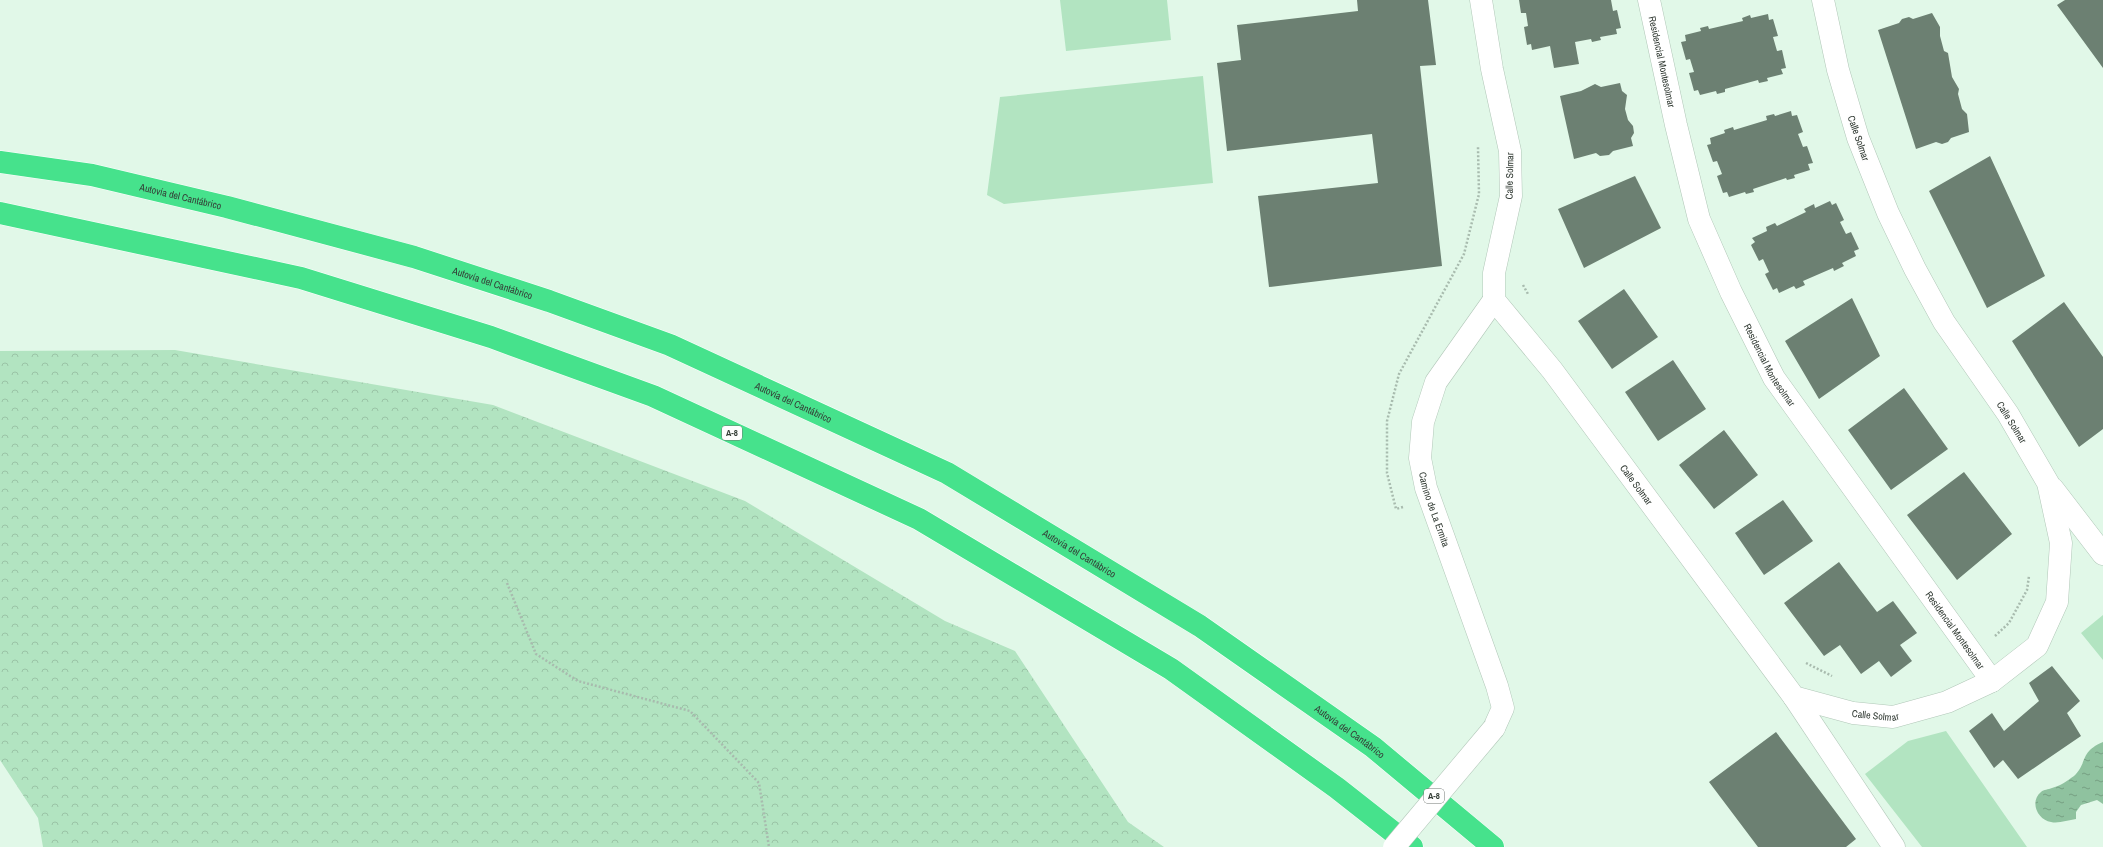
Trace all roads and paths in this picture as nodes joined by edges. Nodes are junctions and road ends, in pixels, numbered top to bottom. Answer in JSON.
{"nodes":[{"id":1,"x":1481,"y":0,"type":"edge"},
{"id":2,"x":1649,"y":0,"type":"edge"},
{"id":3,"x":1823,"y":0,"type":"edge"},
{"id":4,"x":0,"y":162,"type":"edge"},
{"id":5,"x":0,"y":213,"type":"edge"},
{"id":6,"x":1522,"y":278,"type":"dead end"},
{"id":7,"x":1530,"y":297,"type":"dead end"},
{"id":8,"x":1494,"y":300,"type":"junction"},
{"id":9,"x":2048,"y":483,"type":"junction"},
{"id":10,"x":2103,"y":554,"type":"edge"},
{"id":11,"x":507,"y":583,"type":"dead end"},
{"id":12,"x":1804,"y":662,"type":"dead end"},
{"id":13,"x":1837,"y":678,"type":"dead end"},
{"id":14,"x":1992,"y":681,"type":"junction"},
{"id":15,"x":1794,"y":697,"type":"junction"},
{"id":16,"x":770,"y":847,"type":"edge"},
{"id":17,"x":1394,"y":847,"type":"edge"},
{"id":18,"x":1412,"y":847,"type":"edge"},
{"id":19,"x":1493,"y":847,"type":"edge"},
{"id":20,"x":1894,"y":847,"type":"edge"}],
"edges":[{"from":1,"to":8,"type":"street","name":"Calle Solmar"},
{"from":2,"to":14,"type":"street","name":"Residencial Montesolmar"},
{"from":3,"to":9,"type":"street","name":"Calle Solmar"},
{"from":4,"to":19,"type":"highway","name":"Autovía del Cantábrico","number":"A-8"},
{"from":5,"to":18,"type":"highway","number":"A-8"},
{"from":6,"to":7,"type":"path"},
{"from":8,"to":15,"type":"street","name":"Calle Solmar"},
{"from":8,"to":17,"type":"street","name":"Camino de La Ermita","bridge":true},
{"from":9,"to":10,"type":"street"},
{"from":9,"to":14,"type":"street","name":"Calle Solmar"},
{"from":11,"to":16,"type":"path"},
{"from":12,"to":13,"type":"path"},
{"from":14,"to":15,"type":"street","name":"Calle Solmar"},
{"from":15,"to":20,"type":"street"}]}
